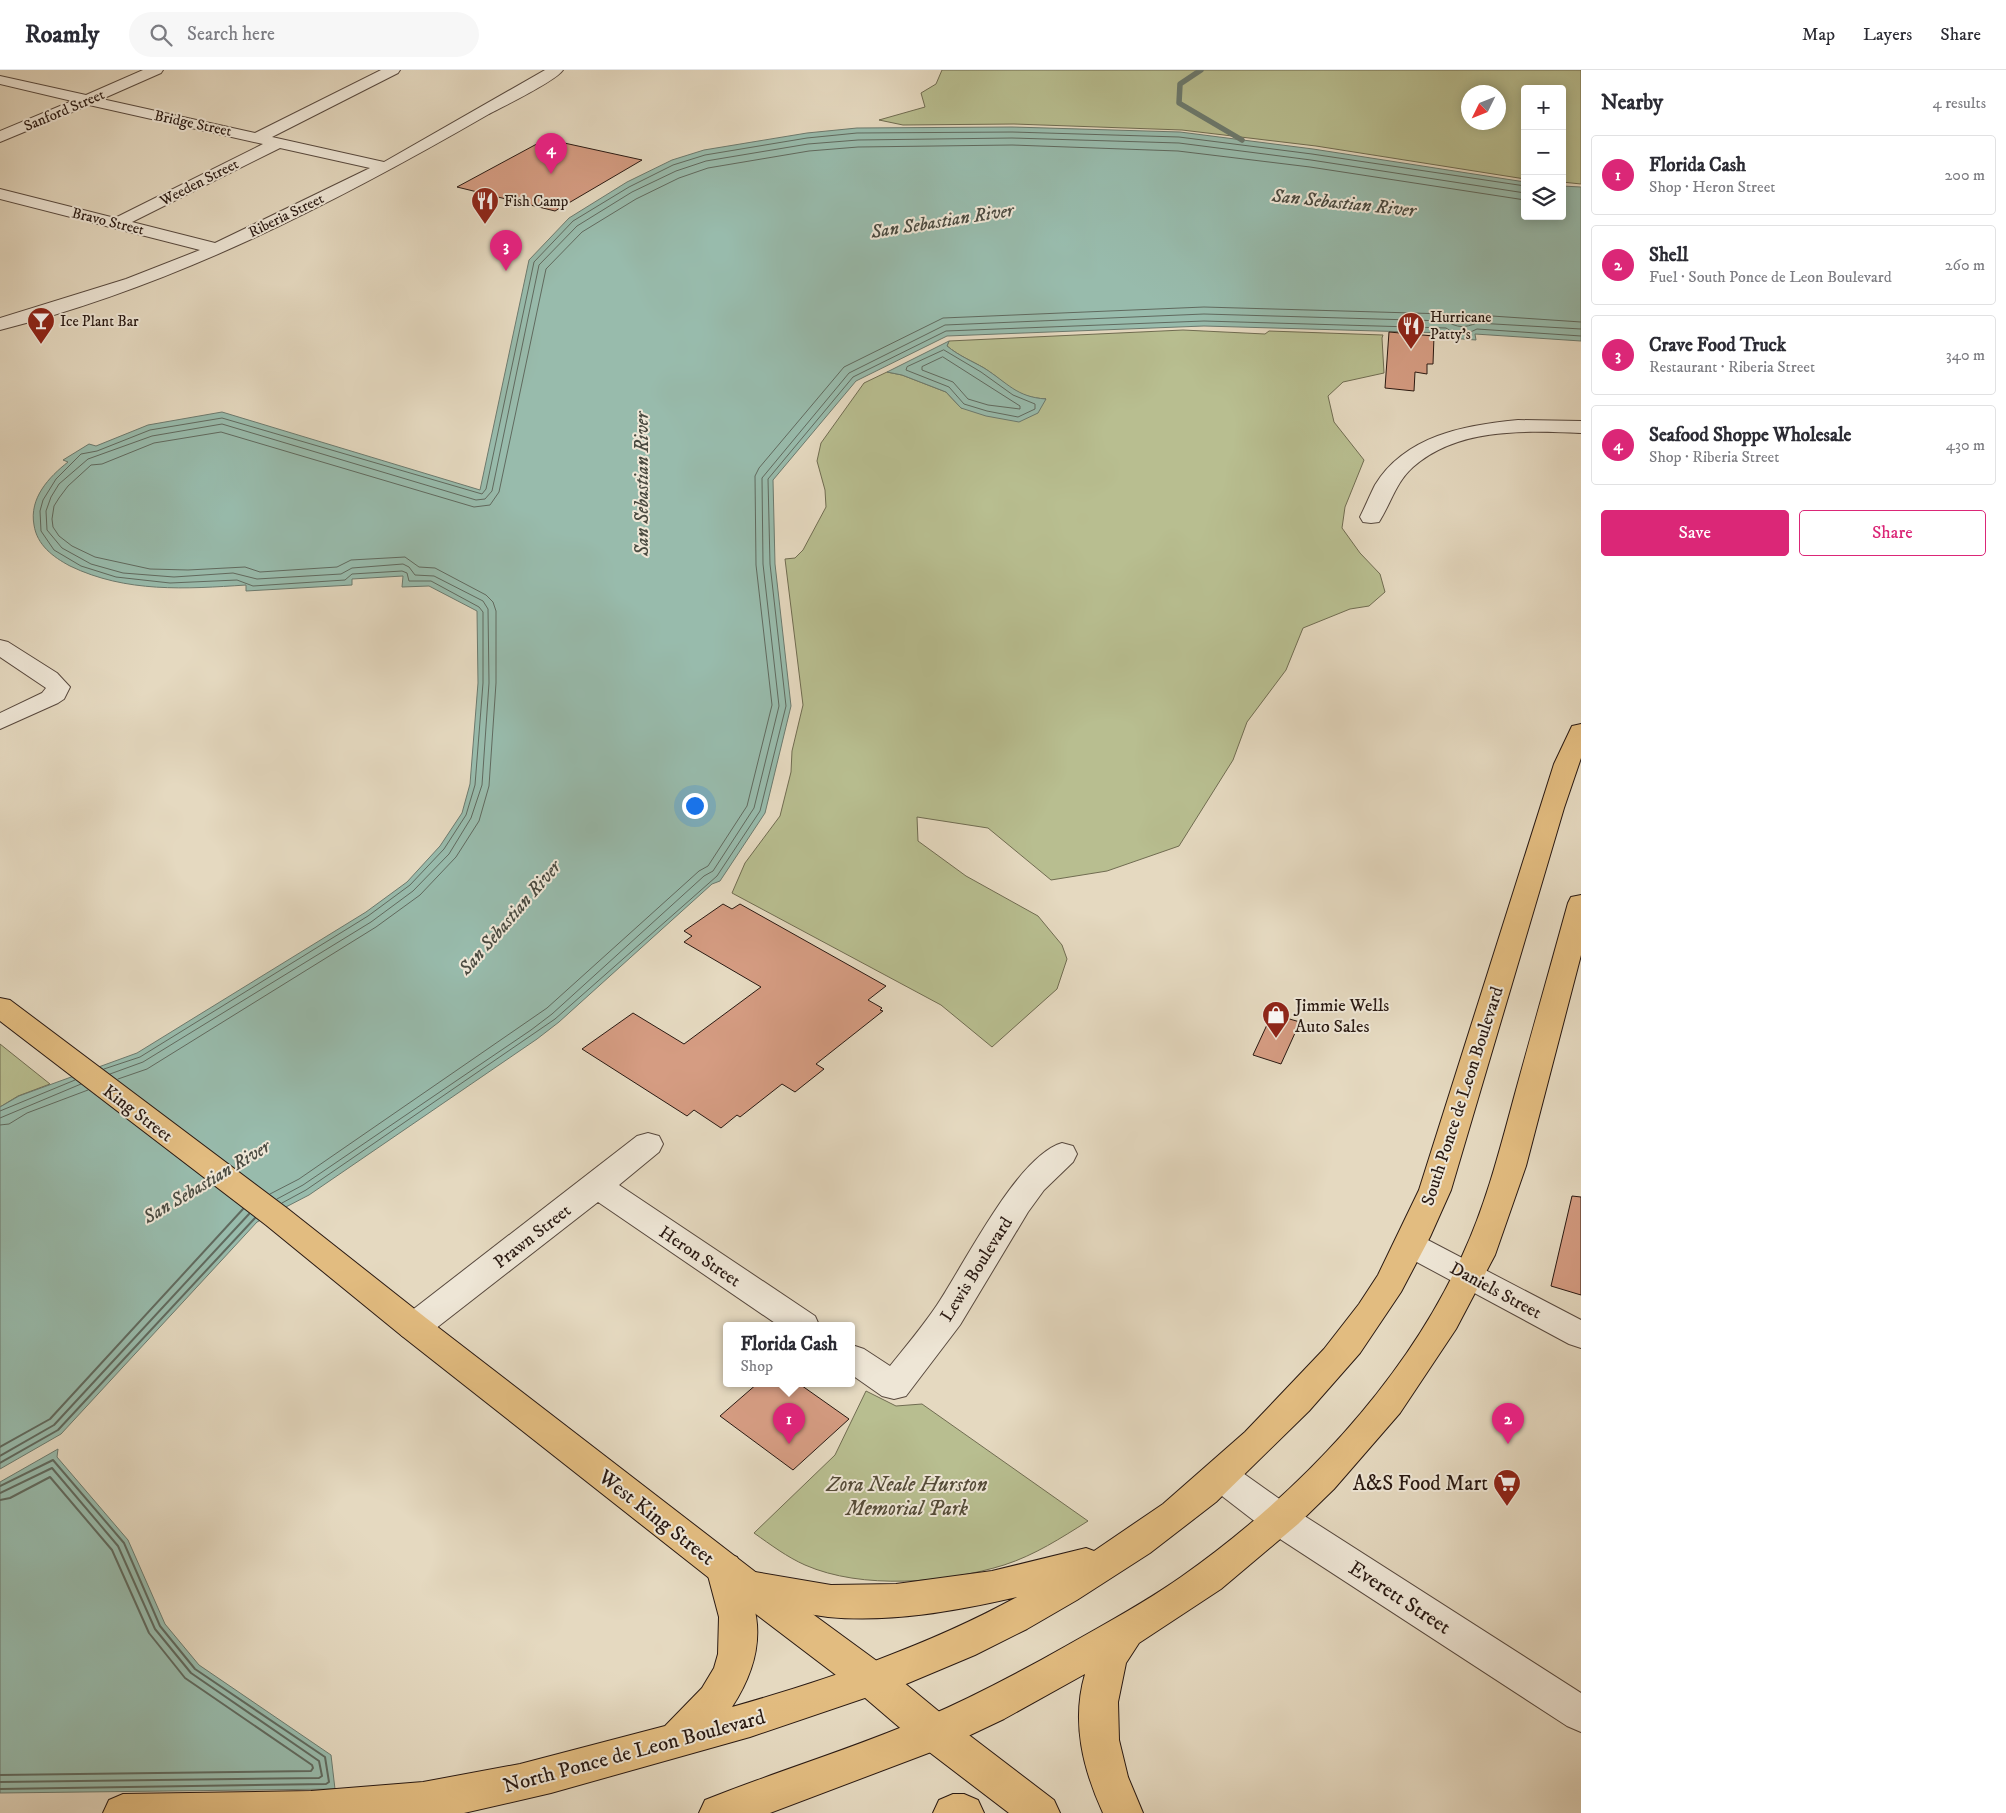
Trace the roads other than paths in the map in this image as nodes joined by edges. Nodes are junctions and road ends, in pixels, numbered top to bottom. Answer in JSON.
{"nodes":[{"id":1,"x":156,"y":70,"type":"edge"},
{"id":2,"x":394,"y":70,"type":"edge"},
{"id":3,"x":556,"y":70,"type":"edge"},
{"id":4,"x":0,"y":80,"type":"edge"},
{"id":5,"x":88,"y":99,"type":"junction"},
{"id":6,"x":259,"y":137,"type":"junction"},
{"id":7,"x":0,"y":138,"type":"edge"},
{"id":8,"x":280,"y":142,"type":"junction"},
{"id":9,"x":386,"y":167,"type":"junction"},
{"id":10,"x":0,"y":194,"type":"edge"},
{"id":11,"x":118,"y":223,"type":"junction"},
{"id":12,"x":216,"y":249,"type":"junction"},
{"id":13,"x":0,"y":324,"type":"edge"},
{"id":14,"x":1581,"y":427,"type":"edge"},
{"id":15,"x":1372,"y":517,"type":"dead end"},
{"id":16,"x":0,"y":647,"type":"edge"},
{"id":17,"x":0,"y":722,"type":"edge"},
{"id":18,"x":1581,"y":731,"type":"edge"},
{"id":19,"x":1573,"y":766,"type":"edge"},
{"id":20,"x":1581,"y":903,"type":"edge"},
{"id":21,"x":0,"y":1007,"type":"edge"},
{"id":22,"x":648,"y":1144,"type":"dead end"},
{"id":23,"x":1062,"y":1154,"type":"dead end"},
{"id":24,"x":597,"y":1186,"type":"junction"},
{"id":25,"x":277,"y":1217,"type":"joint"},
{"id":26,"x":1411,"y":1245,"type":"junction"},
{"id":27,"x":1470,"y":1275,"type":"junction"},
{"id":28,"x":800,"y":1322,"type":"edge"},
{"id":29,"x":414,"y":1327,"type":"junction"},
{"id":30,"x":1581,"y":1335,"type":"edge"},
{"id":31,"x":855,"y":1360,"type":"edge"},
{"id":32,"x":1221,"y":1476,"type":"junction"},
{"id":33,"x":1279,"y":1519,"type":"junction"},
{"id":34,"x":1116,"y":1555,"type":"junction"},
{"id":35,"x":734,"y":1577,"type":"junction"},
{"id":36,"x":1126,"y":1632,"type":"junction"},
{"id":37,"x":871,"y":1679,"type":"junction"},
{"id":38,"x":1581,"y":1714,"type":"edge"},
{"id":39,"x":934,"y":1732,"type":"junction"},
{"id":40,"x":675,"y":1741,"type":"junction"},
{"id":41,"x":123,"y":1813,"type":"edge"},
{"id":42,"x":719,"y":1813,"type":"edge"},
{"id":43,"x":953,"y":1813,"type":"edge"},
{"id":44,"x":964,"y":1813,"type":"edge"},
{"id":45,"x":1040,"y":1813,"type":"edge"},
{"id":46,"x":1123,"y":1813,"type":"edge"}],
"edges":[{"from":1,"to":5,"type":"street","name":"Sanford Street"},
{"from":2,"to":6,"type":"street"},
{"from":3,"to":9,"type":"street","name":"Riberia Street"},
{"from":4,"to":5,"type":"street","name":"Bridge Street"},
{"from":5,"to":6,"type":"street","name":"Bridge Street"},
{"from":5,"to":7,"type":"street","name":"Sanford Street"},
{"from":6,"to":8,"type":"street","name":"Bridge Street"},
{"from":8,"to":9,"type":"street","name":"Bridge Street"},
{"from":8,"to":11,"type":"street","name":"Weeden Street"},
{"from":9,"to":12,"type":"street","name":"Riberia Street"},
{"from":10,"to":11,"type":"street","name":"Bravo Street"},
{"from":11,"to":12,"type":"street","name":"Bravo Street"},
{"from":12,"to":13,"type":"street","name":"Riberia Street"},
{"from":14,"to":15,"type":"street"},
{"from":16,"to":17,"type":"street"},
{"from":18,"to":19,"type":"main road","name":"South Ponce de Leon Boulevard"},
{"from":19,"to":26,"type":"main road","name":"South Ponce de Leon Boulevard"},
{"from":20,"to":27,"type":"main road"},
{"from":21,"to":25,"type":"main road","name":"King Street"},
{"from":22,"to":24,"type":"street","name":"Prawn Street"},
{"from":23,"to":31,"type":"street","name":"Lewis Boulevard"},
{"from":24,"to":28,"type":"street","name":"Heron Street"},
{"from":24,"to":29,"type":"street","name":"Prawn Street"},
{"from":25,"to":29,"type":"main road","name":"West King Street"},
{"from":26,"to":27,"type":"street","name":"Daniels Street"},
{"from":26,"to":32,"type":"main road","name":"South Ponce de Leon Boulevard"},
{"from":27,"to":30,"type":"street","name":"Daniels Street"},
{"from":27,"to":33,"type":"main road"},
{"from":29,"to":35,"type":"main road","name":"West King Street"},
{"from":32,"to":33,"type":"street","name":"Everett Street"},
{"from":32,"to":34,"type":"main road","name":"South Ponce de Leon Boulevard"},
{"from":33,"to":36,"type":"main road"},
{"from":33,"to":38,"type":"street","name":"Everett Street"},
{"from":34,"to":35,"type":"main road"},
{"from":34,"to":37,"type":"main road","name":"South Ponce de Leon Boulevard"},
{"from":35,"to":37,"type":"main road","name":"West King Street"},
{"from":35,"to":40,"type":"main road"},
{"from":36,"to":39,"type":"main road"},
{"from":36,"to":46,"type":"main road"},
{"from":37,"to":39,"type":"main road","name":"West King Street"},
{"from":37,"to":40,"type":"main road","name":"North Ponce de Leon Boulevard"},
{"from":39,"to":42,"type":"main road"},
{"from":39,"to":45,"type":"main road","name":"West King Street"},
{"from":40,"to":41,"type":"main road","name":"North Ponce de Leon Boulevard"},
{"from":43,"to":44,"type":"main road"}]}
